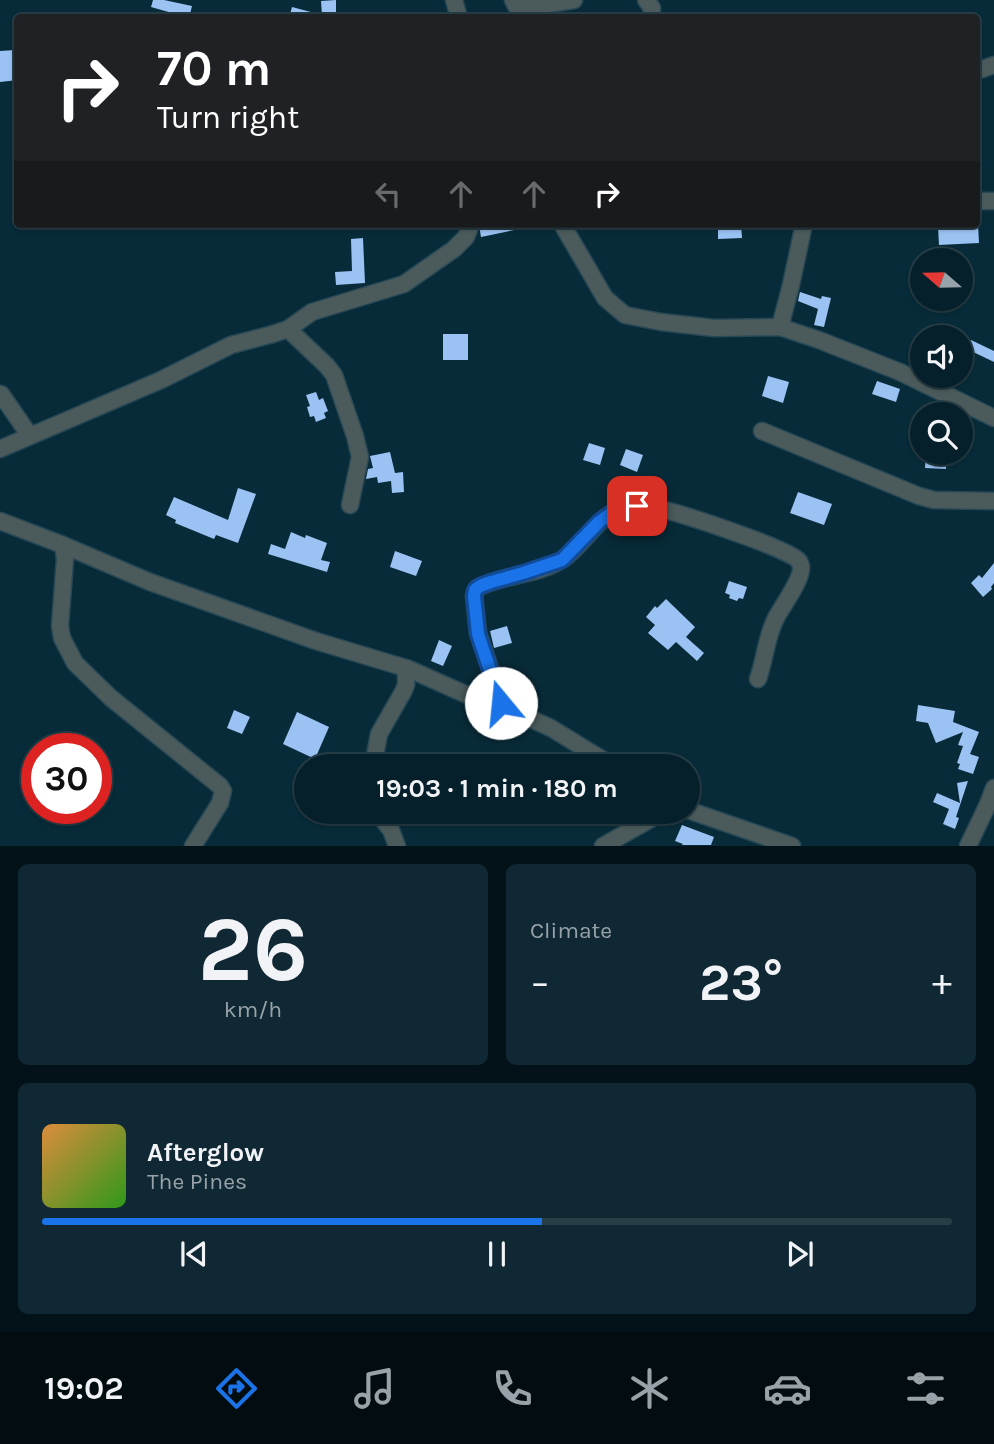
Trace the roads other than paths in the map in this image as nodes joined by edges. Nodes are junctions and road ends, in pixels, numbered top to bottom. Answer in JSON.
{"nodes":[{"id":1,"x":513,"y":0,"type":"edge"},
{"id":2,"x":574,"y":0,"type":"edge"},
{"id":3,"x":469,"y":228,"type":"edge"},
{"id":4,"x":564,"y":228,"type":"edge"},
{"id":5,"x":803,"y":228,"type":"edge"},
{"id":6,"x":780,"y":327,"type":"junction"},
{"id":7,"x":288,"y":329,"type":"junction"},
{"id":8,"x":0,"y":392,"type":"edge"},
{"id":9,"x":994,"y":418,"type":"edge"},
{"id":10,"x":0,"y":419,"type":"edge"},
{"id":11,"x":762,"y":431,"type":"dead end"},
{"id":12,"x":30,"y":436,"type":"junction"},
{"id":13,"x":0,"y":449,"type":"edge"},
{"id":14,"x":994,"y":501,"type":"edge"},
{"id":15,"x":350,"y":505,"type":"dead end"},
{"id":16,"x":0,"y":521,"type":"edge"},
{"id":17,"x":64,"y":552,"type":"junction"},
{"id":18,"x":407,"y":668,"type":"junction"},
{"id":19,"x":758,"y":679,"type":"dead end"},
{"id":20,"x":515,"y":708,"type":"junction"},
{"id":21,"x":375,"y":754,"type":"edge"},
{"id":22,"x":593,"y":754,"type":"edge"},
{"id":23,"x":994,"y":788,"type":"edge"},
{"id":24,"x":700,"y":814,"type":"edge"},
{"id":25,"x":386,"y":824,"type":"edge"},
{"id":26,"x":641,"y":824,"type":"edge"},
{"id":27,"x":193,"y":845,"type":"edge"},
{"id":28,"x":397,"y":845,"type":"edge"},
{"id":29,"x":603,"y":845,"type":"edge"},
{"id":30,"x":792,"y":845,"type":"edge"},
{"id":31,"x":968,"y":845,"type":"edge"}],
"edges":[{"from":1,"to":2,"type":"street"},
{"from":3,"to":7,"type":"street"},
{"from":4,"to":6,"type":"street"},
{"from":5,"to":6,"type":"street"},
{"from":6,"to":9,"type":"street"},
{"from":7,"to":12,"type":"street"},
{"from":7,"to":15,"type":"street"},
{"from":8,"to":10,"type":"street"},
{"from":8,"to":12,"type":"street"},
{"from":11,"to":14,"type":"street"},
{"from":12,"to":13,"type":"street"},
{"from":16,"to":17,"type":"street"},
{"from":17,"to":18,"type":"street"},
{"from":17,"to":27,"type":"street"},
{"from":18,"to":20,"type":"street"},
{"from":18,"to":21,"type":"street"},
{"from":19,"to":20,"type":"street"},
{"from":20,"to":22,"type":"street"},
{"from":23,"to":31,"type":"street"},
{"from":24,"to":30,"type":"street"},
{"from":25,"to":28,"type":"street"},
{"from":26,"to":29,"type":"street"}]}
